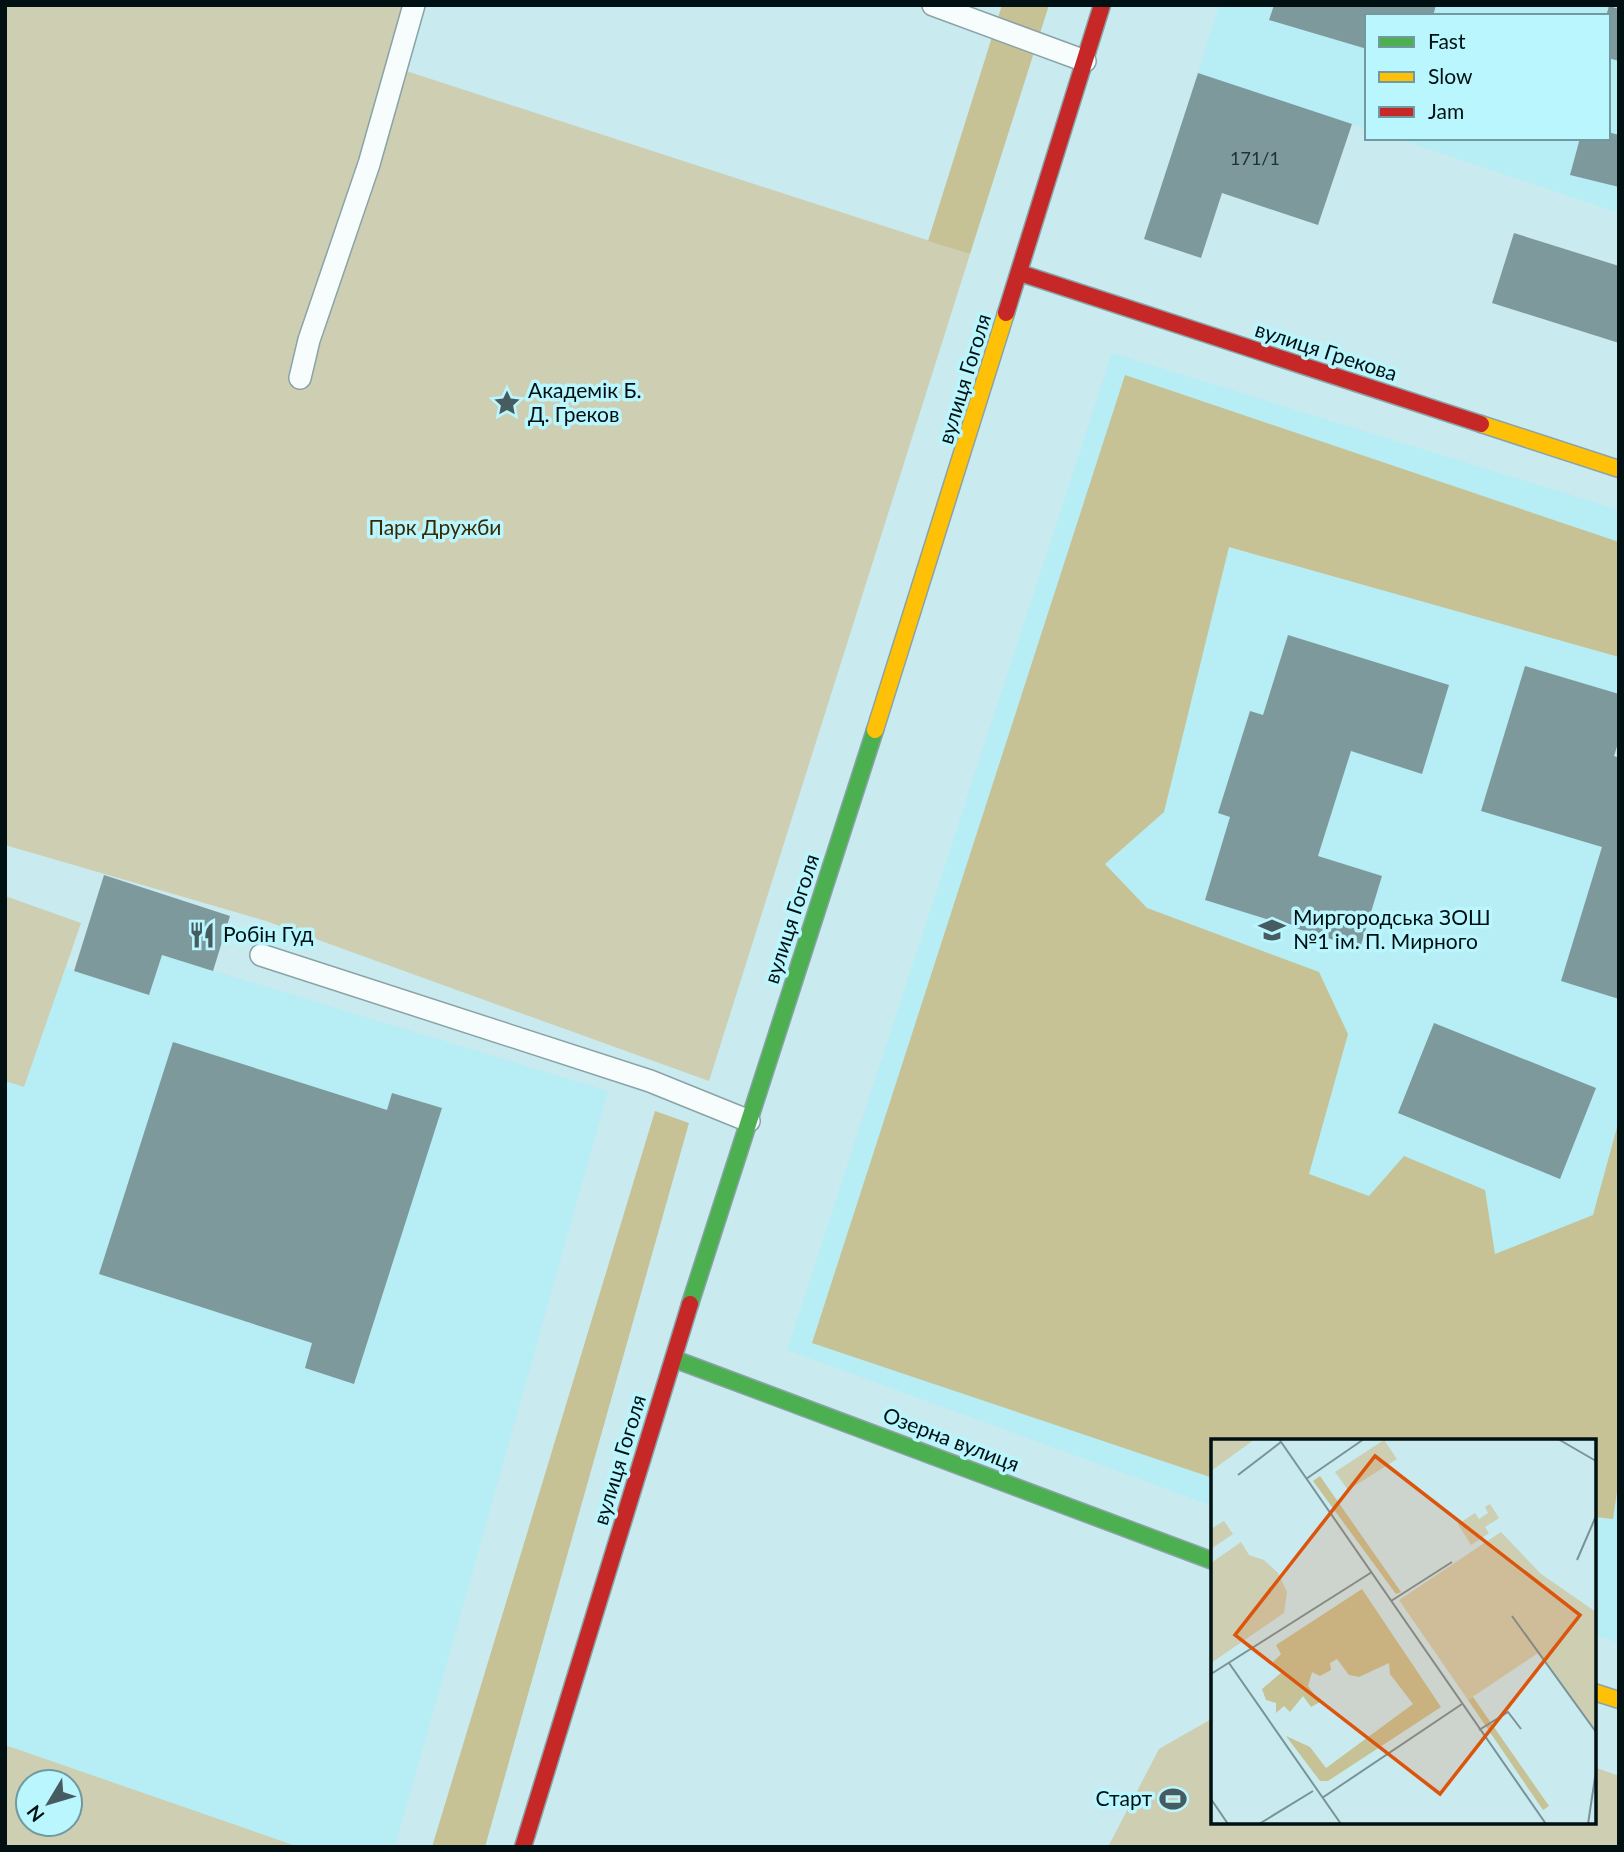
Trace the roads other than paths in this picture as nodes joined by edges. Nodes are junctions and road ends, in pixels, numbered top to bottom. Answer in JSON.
{"nodes":[{"id":1,"x":414,"y":5,"type":"edge"},
{"id":2,"x":933,"y":5,"type":"edge"},
{"id":3,"x":1102,"y":5,"type":"edge"},
{"id":4,"x":1085,"y":61,"type":"junction"},
{"id":5,"x":1020,"y":273,"type":"junction"},
{"id":6,"x":300,"y":378,"type":"dead end"},
{"id":7,"x":1619,"y":469,"type":"edge"},
{"id":8,"x":261,"y":955,"type":"dead end"},
{"id":9,"x":749,"y":1121,"type":"junction"},
{"id":10,"x":674,"y":1359,"type":"junction"},
{"id":11,"x":1211,"y":1560,"type":"edge"},
{"id":12,"x":1596,"y":1693,"type":"edge"},
{"id":13,"x":1619,"y":1700,"type":"edge"},
{"id":14,"x":523,"y":1847,"type":"edge"}],
"edges":[{"from":1,"to":6,"type":"lane"},
{"from":2,"to":4,"type":"lane"},
{"from":3,"to":4,"type":"street","name":"вулиця Гоголя"},
{"from":4,"to":5,"type":"street","name":"вулиця Гоголя"},
{"from":5,"to":7,"type":"street","name":"вулиця Грекова"},
{"from":5,"to":9,"type":"street","name":"вулиця Гоголя"},
{"from":8,"to":9,"type":"lane"},
{"from":9,"to":10,"type":"street","name":"вулиця Гоголя"},
{"from":10,"to":11,"type":"street","name":"Озерна вулиця"},
{"from":10,"to":14,"type":"street","name":"вулиця Гоголя"},
{"from":12,"to":13,"type":"street"}]}
